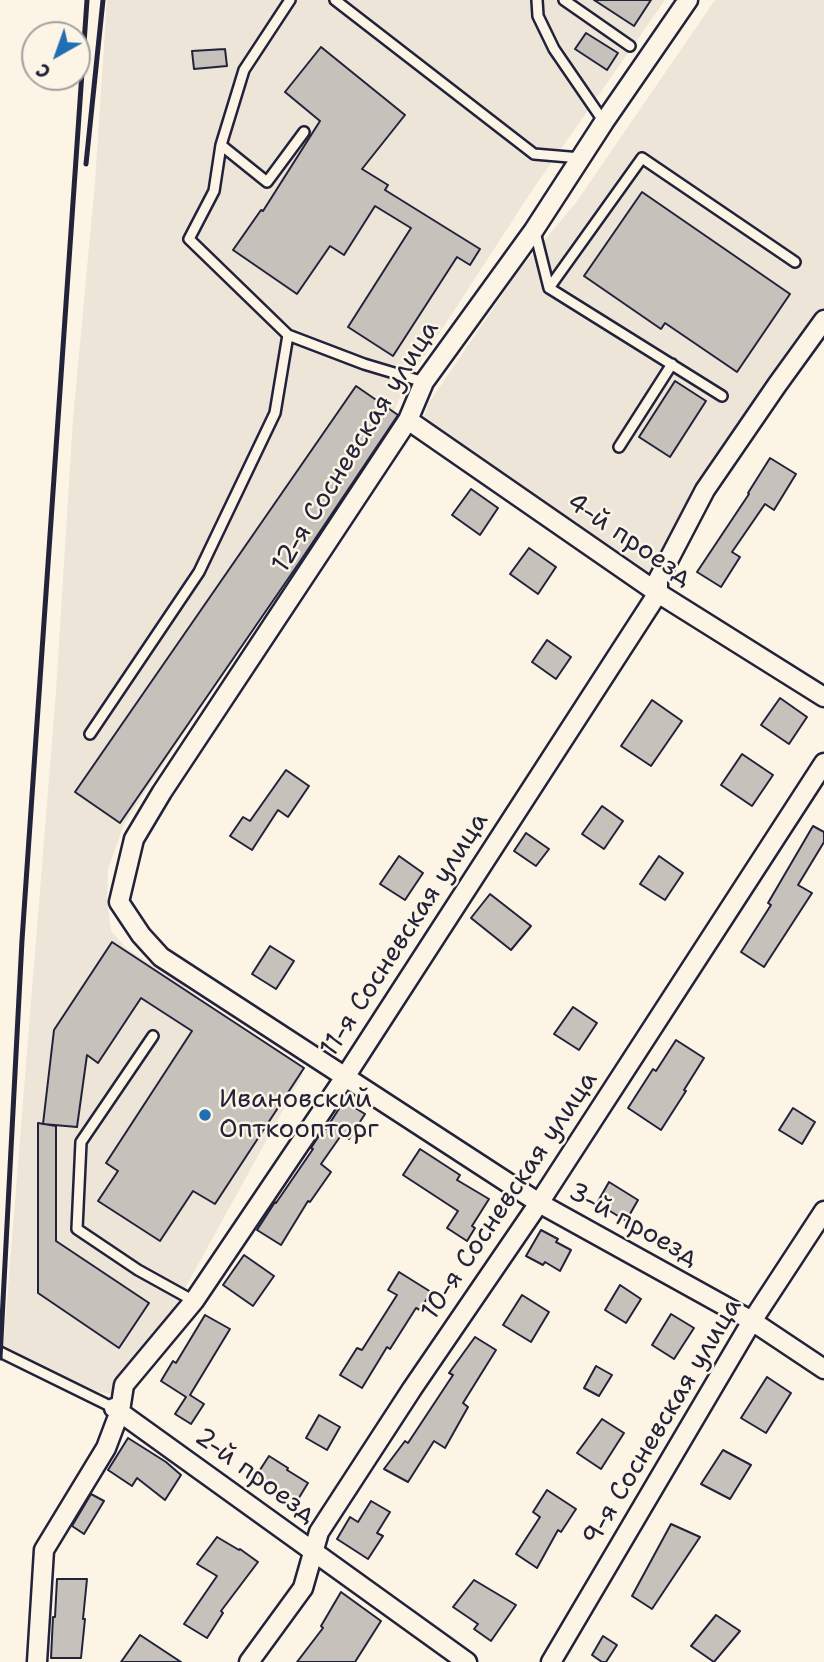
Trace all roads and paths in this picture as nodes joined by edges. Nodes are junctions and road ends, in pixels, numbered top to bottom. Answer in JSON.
{"nodes":[{"id":1,"x":290,"y":0,"type":"edge"},
{"id":2,"x":335,"y":0,"type":"edge"},
{"id":3,"x":537,"y":0,"type":"edge"},
{"id":4,"x":564,"y":0,"type":"edge"},
{"id":5,"x":688,"y":0,"type":"edge"},
{"id":6,"x":630,"y":46,"type":"dead end"},
{"id":7,"x":604,"y":122,"type":"junction"},
{"id":8,"x":304,"y":132,"type":"dead end"},
{"id":9,"x":221,"y":145,"type":"junction"},
{"id":10,"x":581,"y":158,"type":"junction"},
{"id":11,"x":534,"y":230,"type":"junction"},
{"id":12,"x":795,"y":262,"type":"dead end"},
{"id":13,"x":549,"y":288,"type":"junction"},
{"id":14,"x":824,"y":320,"type":"edge"},
{"id":15,"x":288,"y":335,"type":"junction"},
{"id":16,"x":672,"y":364,"type":"junction"},
{"id":17,"x":424,"y":382,"type":"junction"},
{"id":18,"x":722,"y":396,"type":"dead end"},
{"id":19,"x":408,"y":420,"type":"junction"},
{"id":20,"x":619,"y":447,"type":"dead end"},
{"id":21,"x":658,"y":593,"type":"junction"},
{"id":22,"x":824,"y":697,"type":"edge"},
{"id":23,"x":90,"y":734,"type":"dead end"},
{"id":24,"x":824,"y":763,"type":"edge"},
{"id":25,"x":141,"y":935,"type":"joint"},
{"id":26,"x":153,"y":1036,"type":"dead end"},
{"id":27,"x":345,"y":1077,"type":"junction"},
{"id":28,"x":539,"y":1203,"type":"junction"},
{"id":29,"x":824,"y":1211,"type":"edge"},
{"id":30,"x":194,"y":1301,"type":"junction"},
{"id":31,"x":752,"y":1321,"type":"junction"},
{"id":32,"x":0,"y":1352,"type":"edge"},
{"id":33,"x":824,"y":1369,"type":"edge"},
{"id":34,"x":117,"y":1410,"type":"junction"},
{"id":35,"x":314,"y":1552,"type":"junction"},
{"id":36,"x":37,"y":1662,"type":"edge"},
{"id":37,"x":249,"y":1662,"type":"edge"},
{"id":38,"x":467,"y":1662,"type":"edge"},
{"id":39,"x":551,"y":1662,"type":"edge"}],
"edges":[{"from":1,"to":9,"type":"lane"},
{"from":2,"to":10,"type":"lane"},
{"from":3,"to":7,"type":"lane"},
{"from":4,"to":6,"type":"lane"},
{"from":5,"to":7,"type":"street","name":"12-я Сосневская улица"},
{"from":7,"to":10,"type":"street","name":"12-я Сосневская улица"},
{"from":8,"to":9,"type":"lane"},
{"from":9,"to":15,"type":"lane"},
{"from":10,"to":11,"type":"street","name":"12-я Сосневская улица"},
{"from":11,"to":13,"type":"lane"},
{"from":11,"to":17,"type":"street","name":"12-я Сосневская улица"},
{"from":12,"to":13,"type":"lane"},
{"from":13,"to":16,"type":"lane"},
{"from":14,"to":21,"type":"street","name":"11-я Сосневская улица"},
{"from":15,"to":17,"type":"lane"},
{"from":15,"to":23,"type":"lane"},
{"from":16,"to":18,"type":"lane"},
{"from":16,"to":20,"type":"lane"},
{"from":17,"to":19,"type":"street","name":"12-я Сосневская улица"},
{"from":19,"to":21,"type":"street","name":"4-й проезд"},
{"from":19,"to":25,"type":"street","name":"12-я Сосневская улица"},
{"from":21,"to":22,"type":"street","name":"4-й проезд"},
{"from":21,"to":27,"type":"street","name":"11-я Сосневская улица"},
{"from":24,"to":28,"type":"street","name":"10-я Сосневская улица"},
{"from":25,"to":27,"type":"street","name":"3-й проезд"},
{"from":26,"to":30,"type":"lane"},
{"from":27,"to":28,"type":"street","name":"3-й проезд"},
{"from":27,"to":30,"type":"street","name":"11-я Сосневская улица"},
{"from":28,"to":31,"type":"street","name":"3-й проезд"},
{"from":28,"to":35,"type":"street","name":"10-я Сосневская улица"},
{"from":29,"to":31,"type":"street","name":"9-я Сосневская улица"},
{"from":30,"to":34,"type":"street","name":"11-я Сосневская улица"},
{"from":31,"to":33,"type":"street","name":"3-й проезд"},
{"from":31,"to":39,"type":"street","name":"9-я Сосневская улица"},
{"from":32,"to":34,"type":"lane","name":"2-й проезд"},
{"from":34,"to":35,"type":"street","name":"2-й проезд"},
{"from":34,"to":36,"type":"street","name":"11-я Сосневская улица"},
{"from":35,"to":37,"type":"street","name":"10-я Сосневская улица"},
{"from":35,"to":38,"type":"street","name":"2-й проезд"}]}
